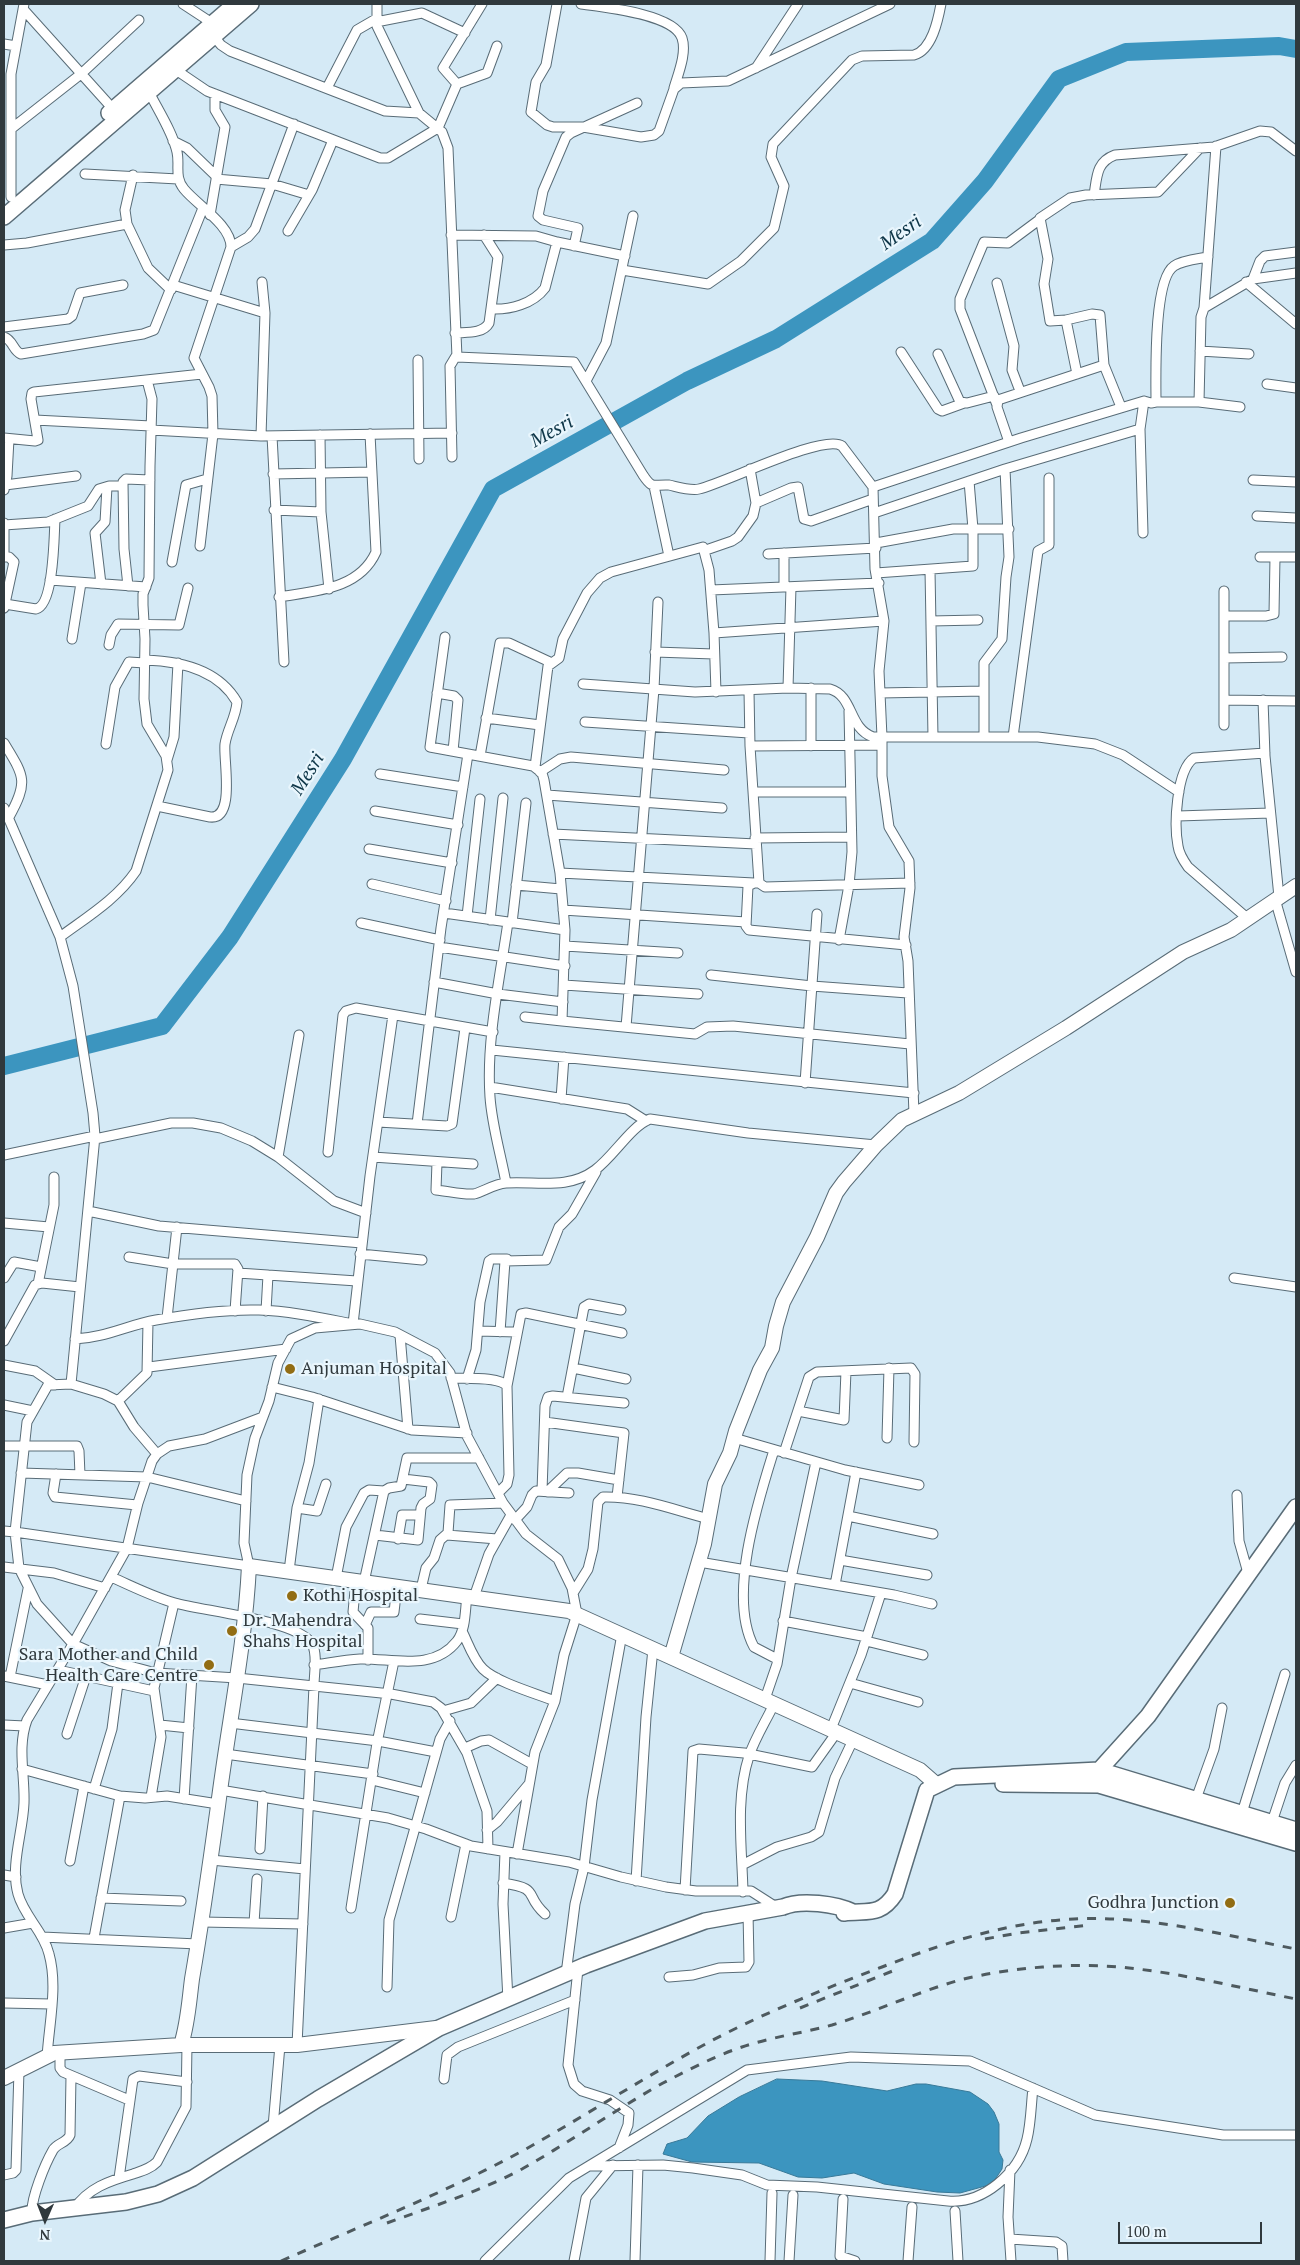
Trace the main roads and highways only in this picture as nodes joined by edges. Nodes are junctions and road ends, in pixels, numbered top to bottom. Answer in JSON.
{"nodes":[{"id":1,"x":235,"y":4,"type":"edge"},
{"id":2,"x":251,"y":4,"type":"edge"},
{"id":3,"x":211,"y":29,"type":"junction"},
{"id":4,"x":7,"y":201,"type":"edge"},
{"id":5,"x":4,"y":217,"type":"edge"},
{"id":6,"x":1296,"y":1507,"type":"edge"},
{"id":7,"x":1292,"y":1520,"type":"edge"},
{"id":8,"x":1125,"y":1741,"type":"junction"},
{"id":9,"x":1098,"y":1770,"type":"junction"},
{"id":10,"x":1114,"y":1781,"type":"junction"},
{"id":11,"x":940,"y":1783,"type":"junction"},
{"id":12,"x":1088,"y":1783,"type":"junction"},
{"id":13,"x":1296,"y":1830,"type":"edge"},
{"id":14,"x":1296,"y":1843,"type":"edge"},
{"id":15,"x":4,"y":2220,"type":"edge"}],
"edges":[{"from":1,"to":3,"type":"main road"},
{"from":2,"to":3,"type":"main road"},
{"from":3,"to":4,"type":"main road"},
{"from":3,"to":5,"type":"main road"},
{"from":6,"to":7,"type":"main road"},
{"from":7,"to":8,"type":"main road"},
{"from":8,"to":9,"type":"main road"},
{"from":8,"to":10,"type":"main road"},
{"from":9,"to":10,"type":"main road"},
{"from":9,"to":11,"type":"main road"},
{"from":9,"to":12,"type":"main road"},
{"from":10,"to":12,"type":"main road"},
{"from":10,"to":13,"type":"main road"},
{"from":10,"to":14,"type":"main road"},
{"from":11,"to":12,"type":"main road"},
{"from":11,"to":15,"type":"main road"}]}
